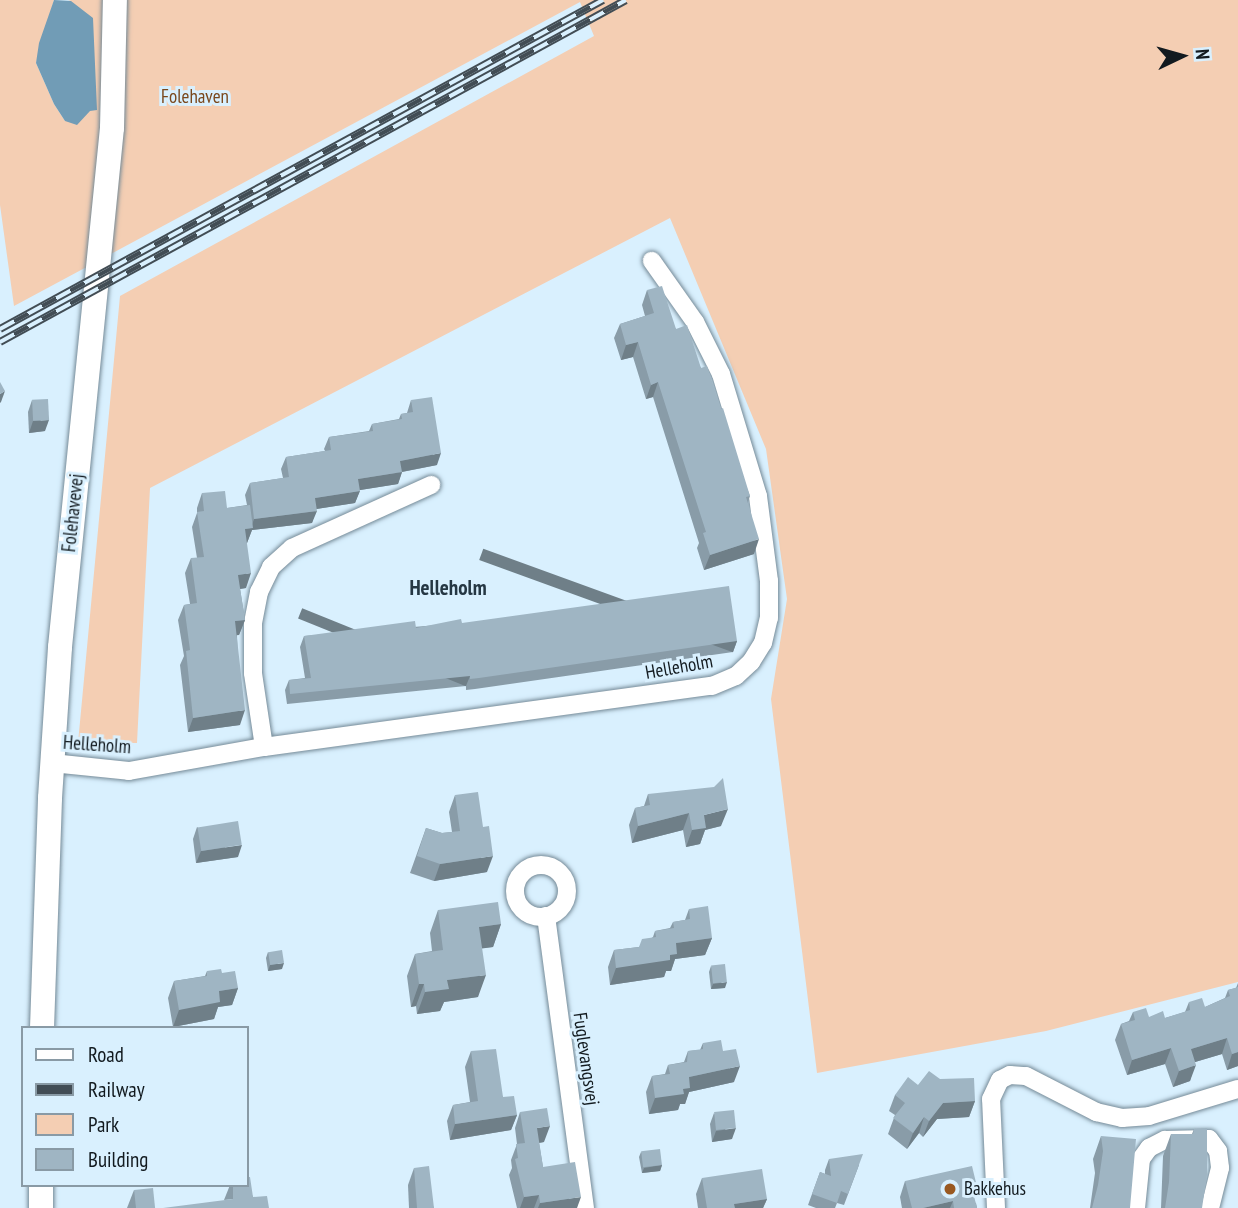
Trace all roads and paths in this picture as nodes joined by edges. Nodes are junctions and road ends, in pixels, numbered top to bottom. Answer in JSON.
{"nodes":[{"id":1,"x":115,"y":0,"type":"edge"},
{"id":2,"x":652,"y":261,"type":"dead end"},
{"id":3,"x":431,"y":485,"type":"dead end"},
{"id":4,"x":264,"y":747,"type":"junction"},
{"id":5,"x":52,"y":763,"type":"junction"},
{"id":6,"x":545,"y":916,"type":"dead end"},
{"id":7,"x":42,"y":1026,"type":"edge"},
{"id":8,"x":1238,"y":1089,"type":"edge"},
{"id":9,"x":41,"y":1187,"type":"edge"},
{"id":10,"x":41,"y":1208,"type":"edge"},
{"id":11,"x":585,"y":1208,"type":"edge"},
{"id":12,"x":996,"y":1208,"type":"edge"},
{"id":13,"x":1136,"y":1208,"type":"edge"},
{"id":14,"x":1210,"y":1208,"type":"edge"}],
"edges":[{"from":1,"to":5,"type":"street","name":"Folehavevej"},
{"from":2,"to":4,"type":"street","name":"Helleholm"},
{"from":3,"to":4,"type":"street"},
{"from":4,"to":5,"type":"street","name":"Helleholm"},
{"from":5,"to":7,"type":"street","name":"Folehavevej"},
{"from":6,"to":11,"type":"street","name":"Fuglevangsvej"},
{"from":8,"to":12,"type":"street"},
{"from":9,"to":10,"type":"street"},
{"from":13,"to":14,"type":"street"}]}
